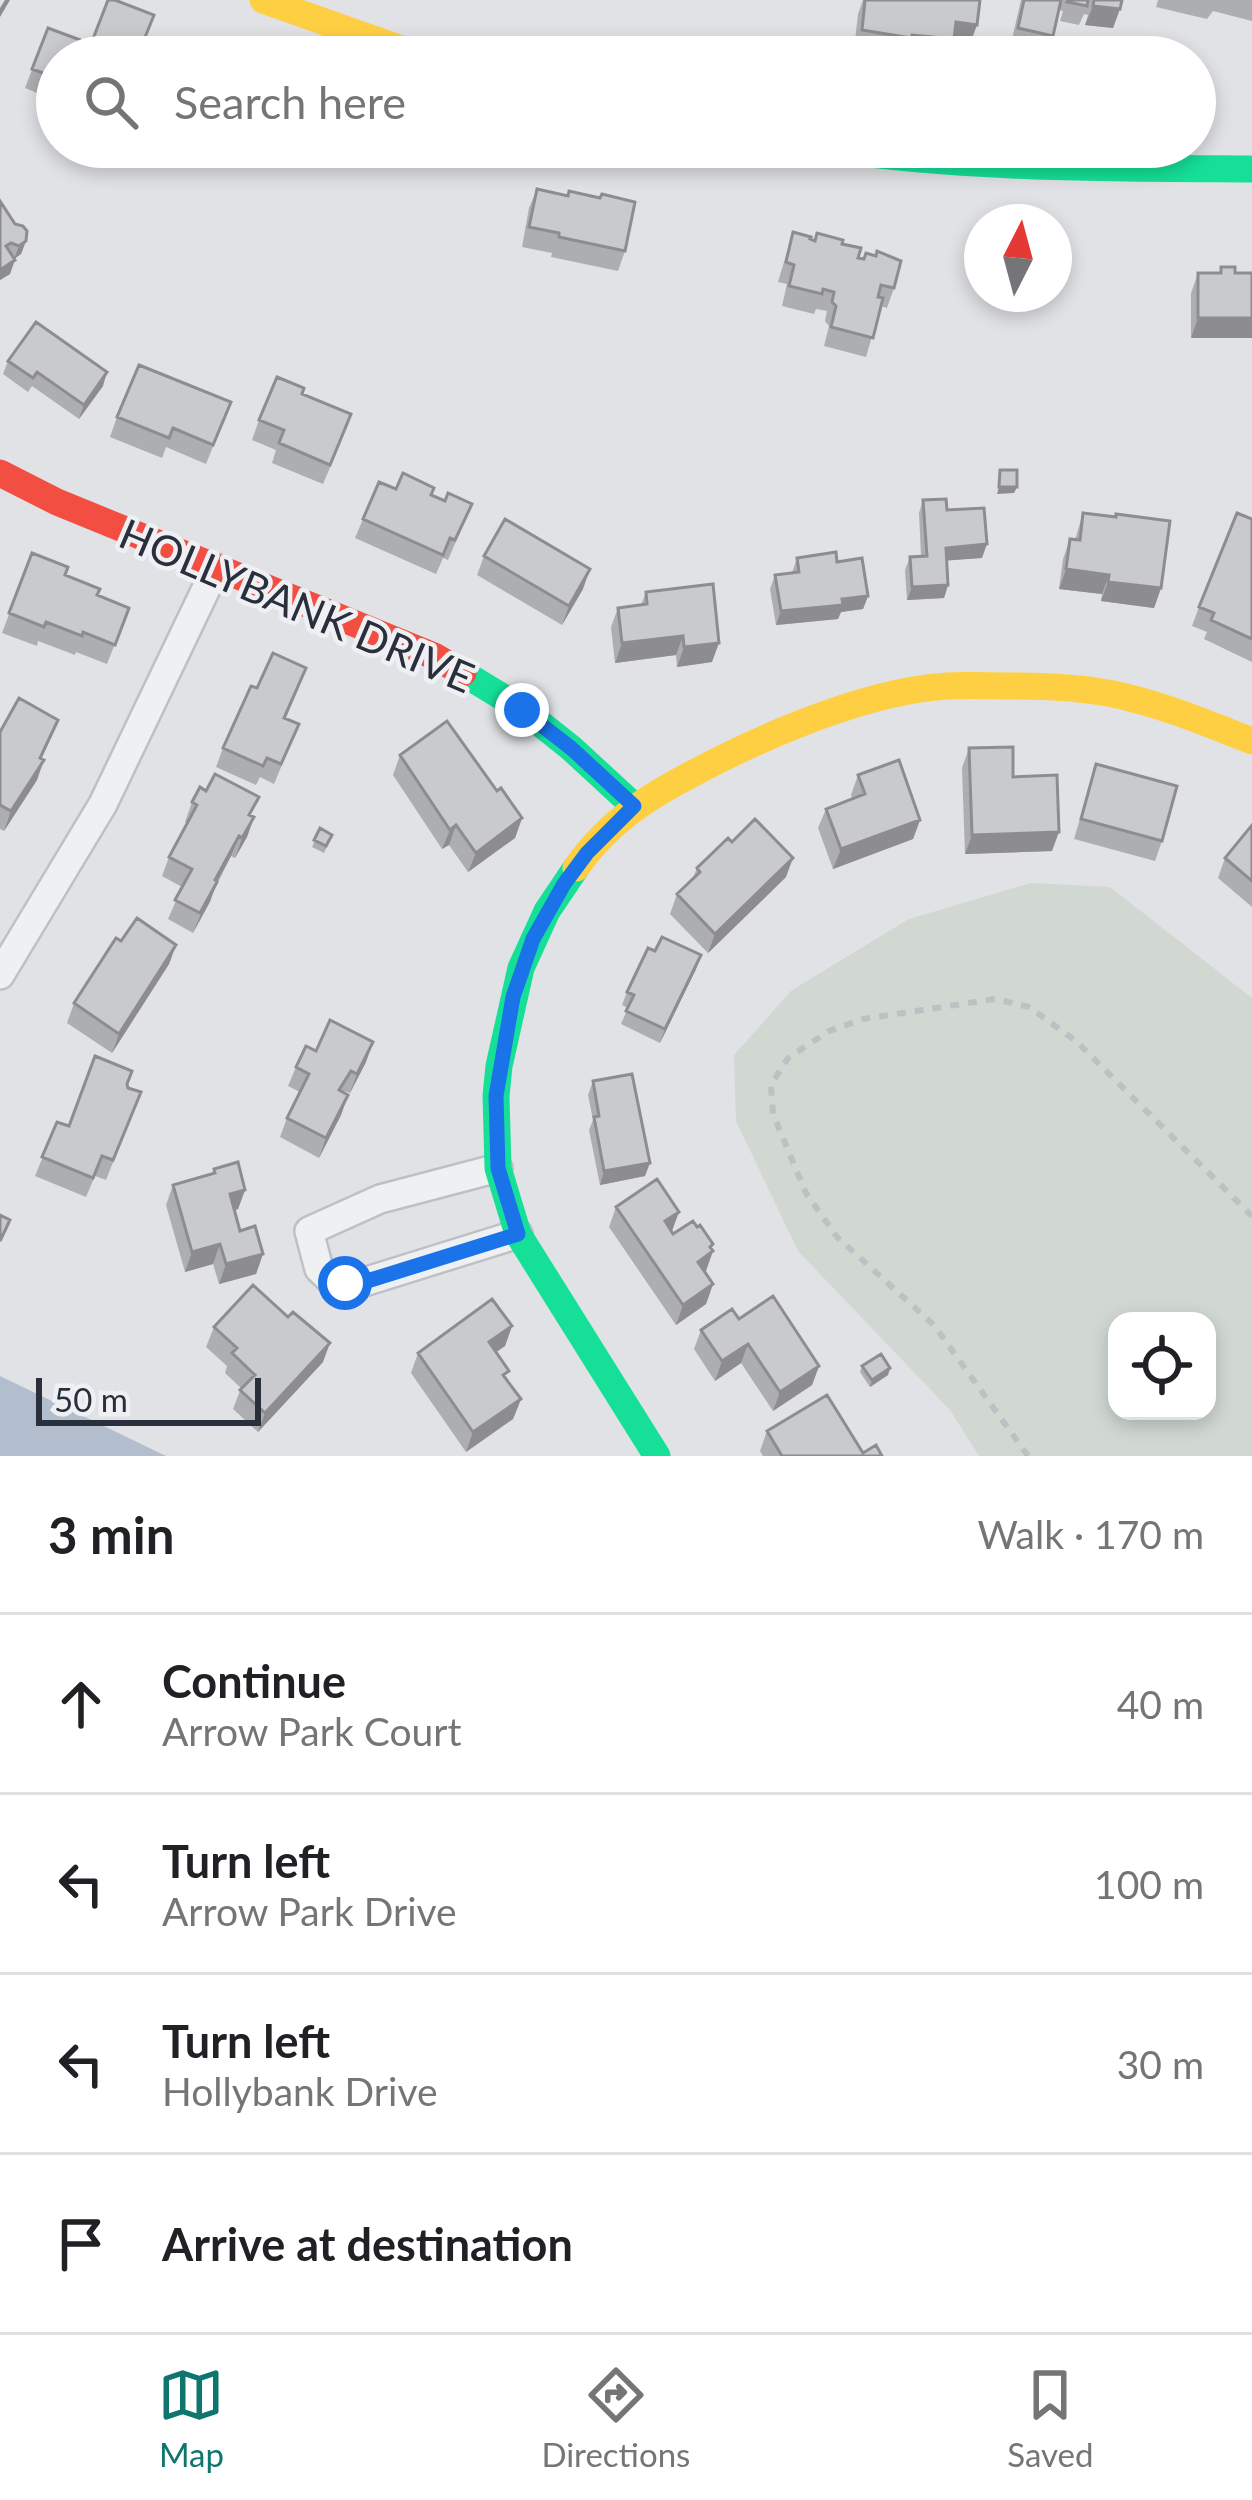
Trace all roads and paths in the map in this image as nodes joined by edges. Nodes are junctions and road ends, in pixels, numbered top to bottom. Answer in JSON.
{"nodes":[{"id":1,"x":263,"y":0,"type":"edge"},
{"id":2,"x":365,"y":36,"type":"edge"},
{"id":3,"x":1018,"y":168,"type":"edge"},
{"id":4,"x":1252,"y":169,"type":"edge"},
{"id":5,"x":0,"y":473,"type":"edge"},
{"id":6,"x":216,"y":568,"type":"junction"},
{"id":7,"x":1252,"y":741,"type":"edge"},
{"id":8,"x":634,"y":806,"type":"junction"},
{"id":9,"x":0,"y":975,"type":"edge"},
{"id":10,"x":498,"y":1168,"type":"junction"},
{"id":11,"x":1252,"y":1216,"type":"edge"},
{"id":12,"x":518,"y":1234,"type":"junction"},
{"id":13,"x":657,"y":1456,"type":"edge"},
{"id":14,"x":1028,"y":1456,"type":"edge"}],
"edges":[{"from":1,"to":2,"type":"street"},
{"from":3,"to":4,"type":"street"},
{"from":5,"to":6,"type":"street","name":"HOLLYBANK DRIVE"},
{"from":6,"to":8,"type":"street","name":"HOLLYBANK DRIVE"},
{"from":6,"to":9,"type":"street"},
{"from":7,"to":8,"type":"street"},
{"from":8,"to":10,"type":"street"},
{"from":10,"to":12,"type":"street"},
{"from":10,"to":12,"type":"street"},
{"from":11,"to":14,"type":"path"},
{"from":12,"to":13,"type":"street"}]}
